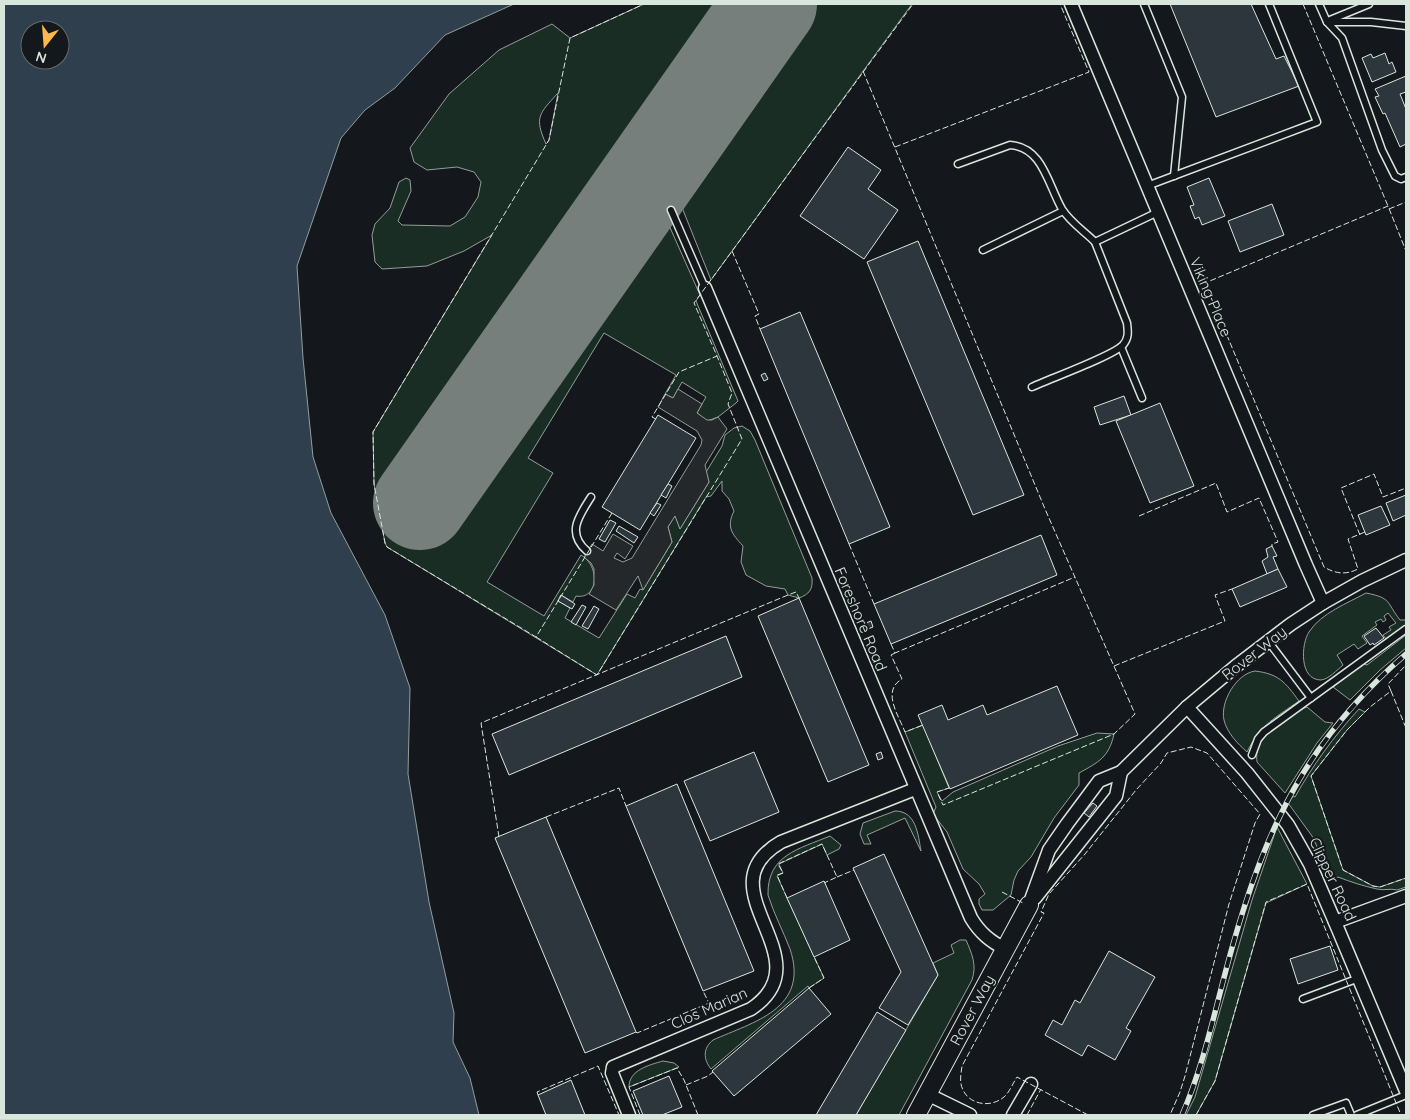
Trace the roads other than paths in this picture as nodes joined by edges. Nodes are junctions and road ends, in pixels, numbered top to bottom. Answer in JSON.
{"nodes":[{"id":1,"x":1071,"y":4,"type":"edge"},
{"id":2,"x":1144,"y":4,"type":"edge"},
{"id":3,"x":1269,"y":4,"type":"edge"},
{"id":4,"x":1319,"y":4,"type":"edge"},
{"id":5,"x":1368,"y":4,"type":"edge"},
{"id":6,"x":1326,"y":22,"type":"junction"},
{"id":7,"x":1406,"y":26,"type":"edge"},
{"id":8,"x":958,"y":164,"type":"dead end"},
{"id":9,"x":1174,"y":176,"type":"junction"},
{"id":10,"x":1406,"y":177,"type":"edge"},
{"id":11,"x":1147,"y":186,"type":"junction"},
{"id":12,"x":671,"y":210,"type":"dead end"},
{"id":13,"x":1063,"y":211,"type":"junction"},
{"id":14,"x":1158,"y":212,"type":"junction"},
{"id":15,"x":1095,"y":242,"type":"junction"},
{"id":16,"x":983,"y":250,"type":"dead end"},
{"id":17,"x":705,"y":288,"type":"joint"},
{"id":18,"x":1121,"y":347,"type":"junction"},
{"id":19,"x":1032,"y":387,"type":"dead end"},
{"id":20,"x":1142,"y":398,"type":"dead end"},
{"id":21,"x":590,"y":497,"type":"dead end"},
{"id":22,"x":588,"y":551,"type":"dead end"},
{"id":23,"x":1406,"y":560,"type":"edge"},
{"id":24,"x":1323,"y":603,"type":"junction"},
{"id":25,"x":1406,"y":629,"type":"edge"},
{"id":26,"x":1268,"y":641,"type":"junction"},
{"id":27,"x":1311,"y":698,"type":"junction"},
{"id":28,"x":1187,"y":707,"type":"junction"},
{"id":29,"x":1252,"y":755,"type":"dead end"},
{"id":30,"x":1121,"y":772,"type":"junction"},
{"id":31,"x":915,"y":789,"type":"junction"},
{"id":32,"x":1406,"y":896,"type":"edge"},
{"id":33,"x":1029,"y":905,"type":"junction"},
{"id":34,"x":1336,"y":922,"type":"junction"},
{"id":35,"x":1005,"y":950,"type":"junction"},
{"id":36,"x":1359,"y":978,"type":"junction"},
{"id":37,"x":1303,"y":999,"type":"dead end"},
{"id":38,"x":1031,"y":1084,"type":"dead end"},
{"id":39,"x":1406,"y":1091,"type":"edge"},
{"id":40,"x":927,"y":1094,"type":"junction"},
{"id":41,"x":1406,"y":1095,"type":"edge"},
{"id":42,"x":629,"y":1115,"type":"edge"},
{"id":43,"x":916,"y":1115,"type":"edge"},
{"id":44,"x":970,"y":1115,"type":"edge"},
{"id":45,"x":1013,"y":1115,"type":"edge"},
{"id":46,"x":1312,"y":1115,"type":"edge"},
{"id":47,"x":1351,"y":1115,"type":"edge"},
{"id":48,"x":1357,"y":1115,"type":"edge"}],
"edges":[{"from":1,"to":11,"type":"street","name":"Viking Place"},
{"from":2,"to":9,"type":"lane"},
{"from":3,"to":9,"type":"lane"},
{"from":4,"to":6,"type":"lane"},
{"from":5,"to":6,"type":"lane"},
{"from":6,"to":7,"type":"lane"},
{"from":6,"to":10,"type":"lane"},
{"from":8,"to":13,"type":"lane"},
{"from":9,"to":11,"type":"lane"},
{"from":11,"to":14,"type":"street","name":"Viking Place"},
{"from":12,"to":17,"type":"lane"},
{"from":13,"to":15,"type":"lane"},
{"from":13,"to":16,"type":"lane"},
{"from":14,"to":15,"type":"lane"},
{"from":14,"to":24,"type":"street","name":"Viking Place"},
{"from":15,"to":18,"type":"lane"},
{"from":17,"to":31,"type":"street","name":"Foreshore Road"},
{"from":18,"to":19,"type":"lane"},
{"from":18,"to":20,"type":"lane"},
{"from":21,"to":22,"type":"lane"},
{"from":23,"to":24,"type":"street","name":"Rover Way"},
{"from":24,"to":26,"type":"street","name":"Rover Way"},
{"from":25,"to":27,"type":"lane"},
{"from":26,"to":27,"type":"lane"},
{"from":26,"to":28,"type":"street","name":"Rover Way"},
{"from":27,"to":29,"type":"lane"},
{"from":28,"to":30,"type":"street","name":"Rover Way"},
{"from":28,"to":34,"type":"street","name":"Clipper Road"},
{"from":30,"to":33,"type":"street"},
{"from":30,"to":33,"type":"street"},
{"from":31,"to":35,"type":"street","name":"Foreshore Road"},
{"from":31,"to":42,"type":"street","name":"Clos Marian"},
{"from":32,"to":34,"type":"street"},
{"from":33,"to":35,"type":"street","name":"Rover Way"},
{"from":34,"to":36,"type":"street","name":"Clipper Road"},
{"from":35,"to":40,"type":"street","name":"Rover Way"},
{"from":36,"to":37,"type":"lane"},
{"from":36,"to":39,"type":"street","name":"Clipper Road"},
{"from":38,"to":45,"type":"street"},
{"from":40,"to":43,"type":"street","name":"Rover Way"},
{"from":40,"to":44,"type":"street"},
{"from":41,"to":48,"type":"lane"},
{"from":46,"to":47,"type":"lane"}]}
